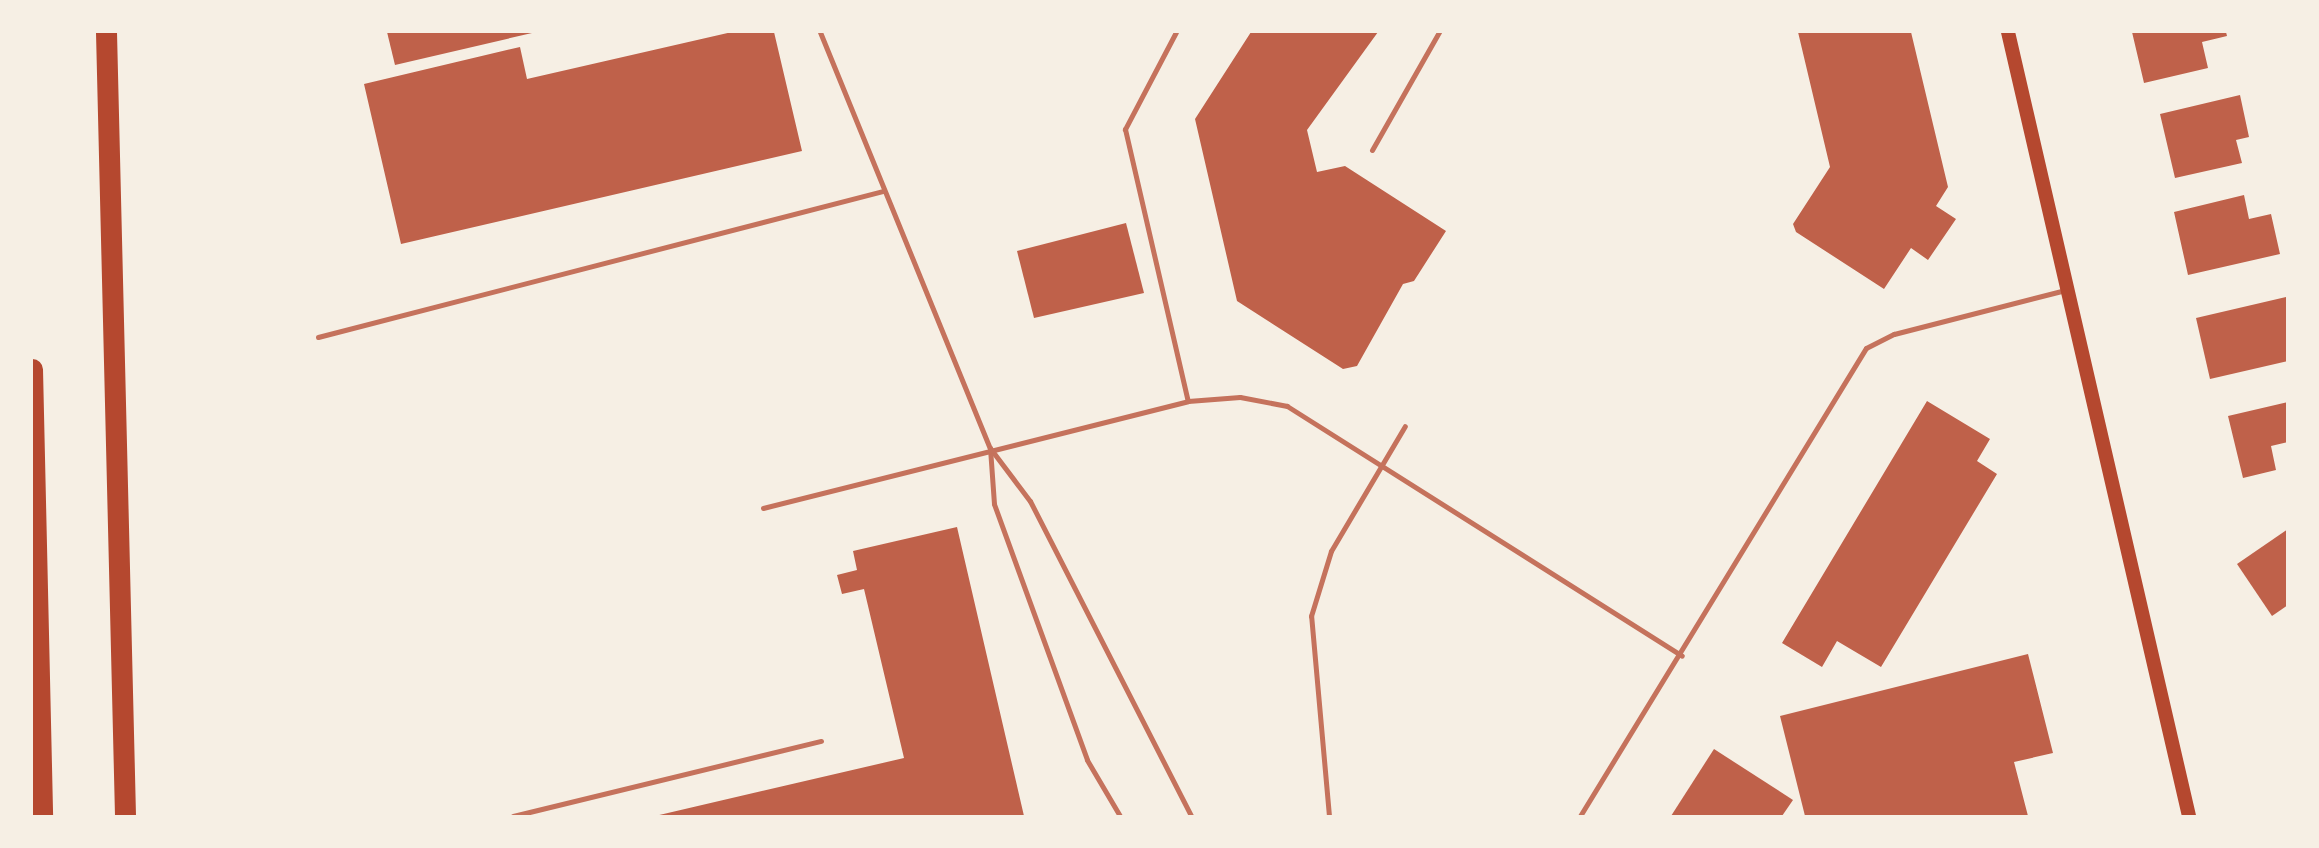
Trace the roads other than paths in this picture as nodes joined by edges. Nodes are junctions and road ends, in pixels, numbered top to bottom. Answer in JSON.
{"nodes":[{"id":1,"x":106,"y":32,"type":"edge"},
{"id":2,"x":820,"y":32,"type":"edge"},
{"id":3,"x":1176,"y":32,"type":"edge"},
{"id":4,"x":1439,"y":32,"type":"edge"},
{"id":5,"x":2008,"y":32,"type":"edge"},
{"id":6,"x":1372,"y":150,"type":"dead end"},
{"id":7,"x":883,"y":191,"type":"junction"},
{"id":8,"x":2068,"y":289,"type":"junction"},
{"id":9,"x":318,"y":337,"type":"dead end"},
{"id":10,"x":32,"y":369,"type":"edge"},
{"id":11,"x":1188,"y":401,"type":"junction"},
{"id":12,"x":1405,"y":426,"type":"dead end"},
{"id":13,"x":990,"y":448,"type":"junction"},
{"id":14,"x":1378,"y":464,"type":"junction"},
{"id":15,"x":763,"y":508,"type":"dead end"},
{"id":16,"x":1682,"y":656,"type":"junction"},
{"id":17,"x":821,"y":741,"type":"dead end"},
{"id":18,"x":41,"y":817,"type":"edge"},
{"id":19,"x":125,"y":817,"type":"edge"},
{"id":20,"x":513,"y":817,"type":"edge"},
{"id":21,"x":1120,"y":817,"type":"edge"},
{"id":22,"x":1191,"y":817,"type":"edge"},
{"id":23,"x":1329,"y":817,"type":"edge"},
{"id":24,"x":1580,"y":817,"type":"edge"},
{"id":25,"x":2189,"y":817,"type":"edge"}],
"edges":[{"from":1,"to":19,"type":"highway"},
{"from":2,"to":7,"type":"lane"},
{"from":3,"to":11,"type":"lane"},
{"from":4,"to":6,"type":"lane"},
{"from":5,"to":8,"type":"main road"},
{"from":7,"to":9,"type":"lane"},
{"from":7,"to":13,"type":"lane"},
{"from":8,"to":16,"type":"lane"},
{"from":8,"to":25,"type":"main road"},
{"from":10,"to":18,"type":"highway"},
{"from":11,"to":13,"type":"lane"},
{"from":11,"to":14,"type":"lane"},
{"from":12,"to":14,"type":"lane"},
{"from":13,"to":15,"type":"lane"},
{"from":13,"to":21,"type":"lane"},
{"from":13,"to":22,"type":"lane"},
{"from":14,"to":16,"type":"lane"},
{"from":14,"to":23,"type":"lane"},
{"from":16,"to":24,"type":"lane"},
{"from":17,"to":20,"type":"lane"}]}
